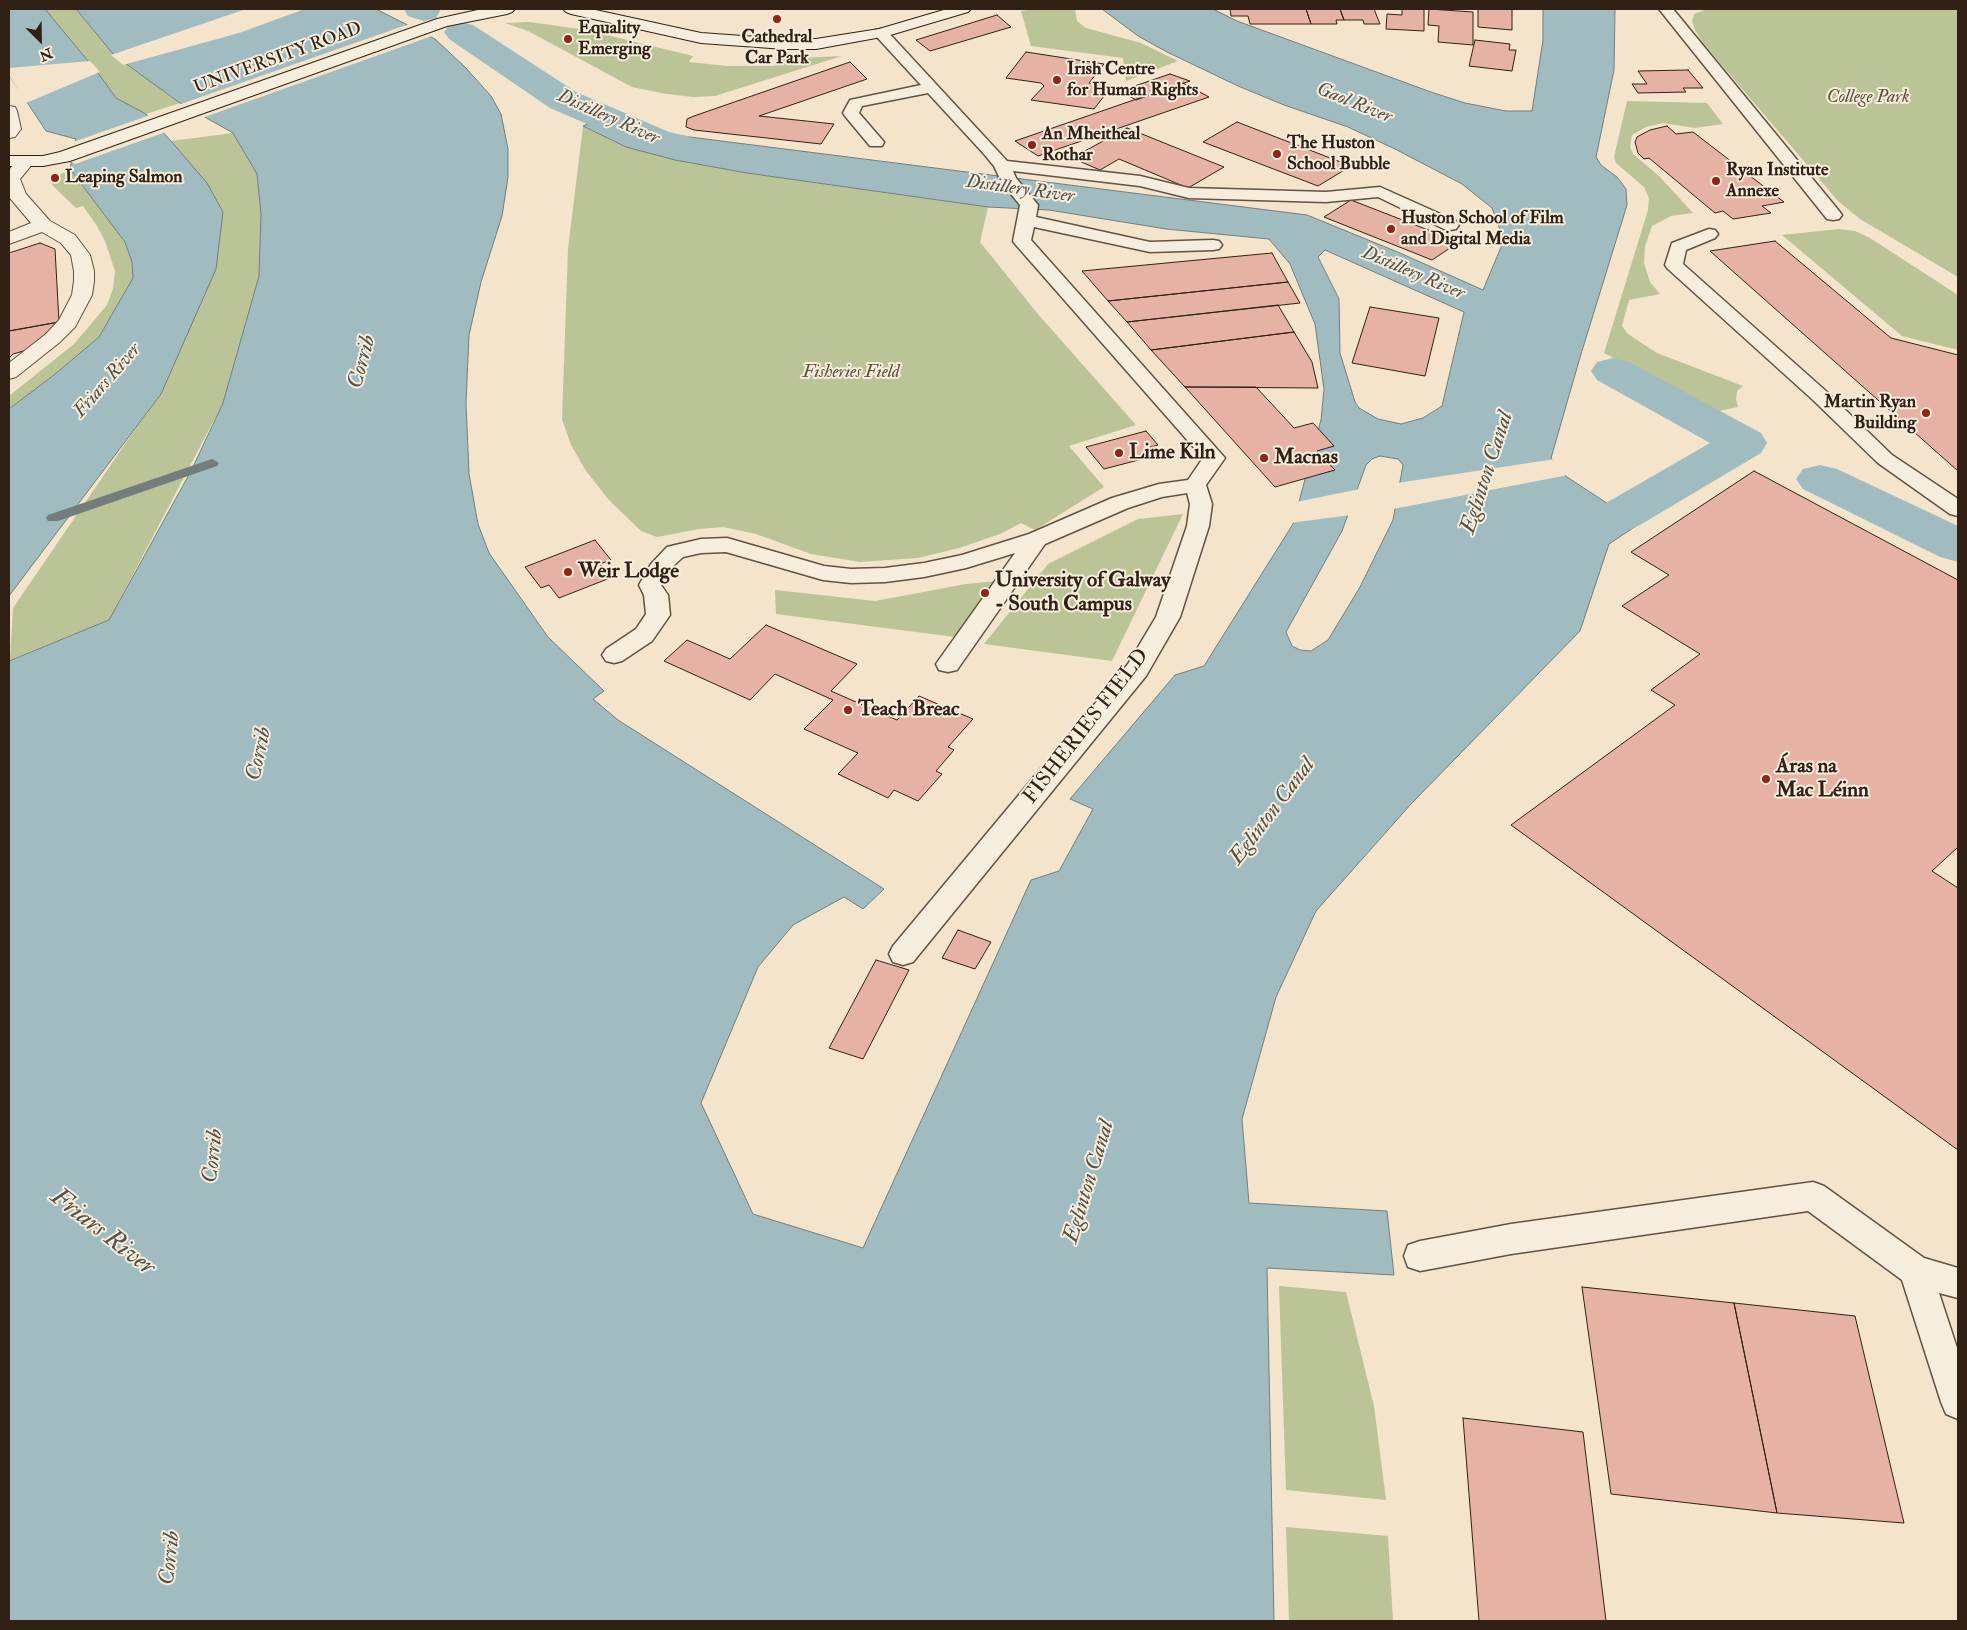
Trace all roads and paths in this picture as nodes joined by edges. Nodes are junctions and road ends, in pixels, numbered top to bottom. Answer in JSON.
{"nodes":[{"id":1,"x":507,"y":9,"type":"edge"},
{"id":2,"x":571,"y":9,"type":"edge"},
{"id":3,"x":964,"y":9,"type":"edge"},
{"id":4,"x":1666,"y":9,"type":"edge"},
{"id":5,"x":880,"y":33,"type":"junction"},
{"id":6,"x":932,"y":87,"type":"junction"},
{"id":7,"x":9,"y":111,"type":"edge"},
{"id":8,"x":9,"y":132,"type":"edge"},
{"id":9,"x":876,"y":142,"type":"dead end"},
{"id":10,"x":17,"y":162,"type":"edge"},
{"id":11,"x":1005,"y":172,"type":"junction"},
{"id":12,"x":1028,"y":212,"type":"junction"},
{"id":13,"x":1832,"y":215,"type":"dead end"},
{"id":14,"x":43,"y":225,"type":"junction"},
{"id":15,"x":1450,"y":225,"type":"dead end"},
{"id":16,"x":1709,"y":234,"type":"dead end"},
{"id":17,"x":9,"y":238,"type":"edge"},
{"id":18,"x":1213,"y":245,"type":"dead end"},
{"id":19,"x":9,"y":373,"type":"edge"},
{"id":20,"x":1195,"y":485,"type":"junction"},
{"id":21,"x":1958,"y":509,"type":"edge"},
{"id":22,"x":1037,"y":539,"type":"junction"},
{"id":23,"x":614,"y":655,"type":"dead end"},
{"id":24,"x":948,"y":664,"type":"dead end"},
{"id":25,"x":903,"y":954,"type":"dead end"},
{"id":26,"x":1420,"y":1256,"type":"dead end"},
{"id":27,"x":1915,"y":1271,"type":"junction"},
{"id":28,"x":1958,"y":1283,"type":"edge"},
{"id":29,"x":1958,"y":1402,"type":"edge"}],
"edges":[{"from":1,"to":10,"type":"main road","name":"UNIVERSITY ROAD"},
{"from":2,"to":5,"type":"main road"},
{"from":3,"to":5,"type":"main road"},
{"from":4,"to":13,"type":"lane"},
{"from":5,"to":6,"type":"lane"},
{"from":6,"to":9,"type":"lane"},
{"from":6,"to":11,"type":"lane"},
{"from":7,"to":8,"type":"main road"},
{"from":10,"to":14,"type":"main road"},
{"from":11,"to":12,"type":"lane"},
{"from":11,"to":15,"type":"lane"},
{"from":12,"to":18,"type":"lane"},
{"from":12,"to":20,"type":"lane"},
{"from":14,"to":17,"type":"main road"},
{"from":14,"to":19,"type":"main road"},
{"from":16,"to":21,"type":"lane"},
{"from":20,"to":22,"type":"lane"},
{"from":20,"to":25,"type":"lane","name":"FISHERIES FIELD"},
{"from":22,"to":23,"type":"lane"},
{"from":22,"to":24,"type":"lane"},
{"from":26,"to":27,"type":"lane"},
{"from":27,"to":28,"type":"lane"},
{"from":27,"to":29,"type":"lane"}]}
